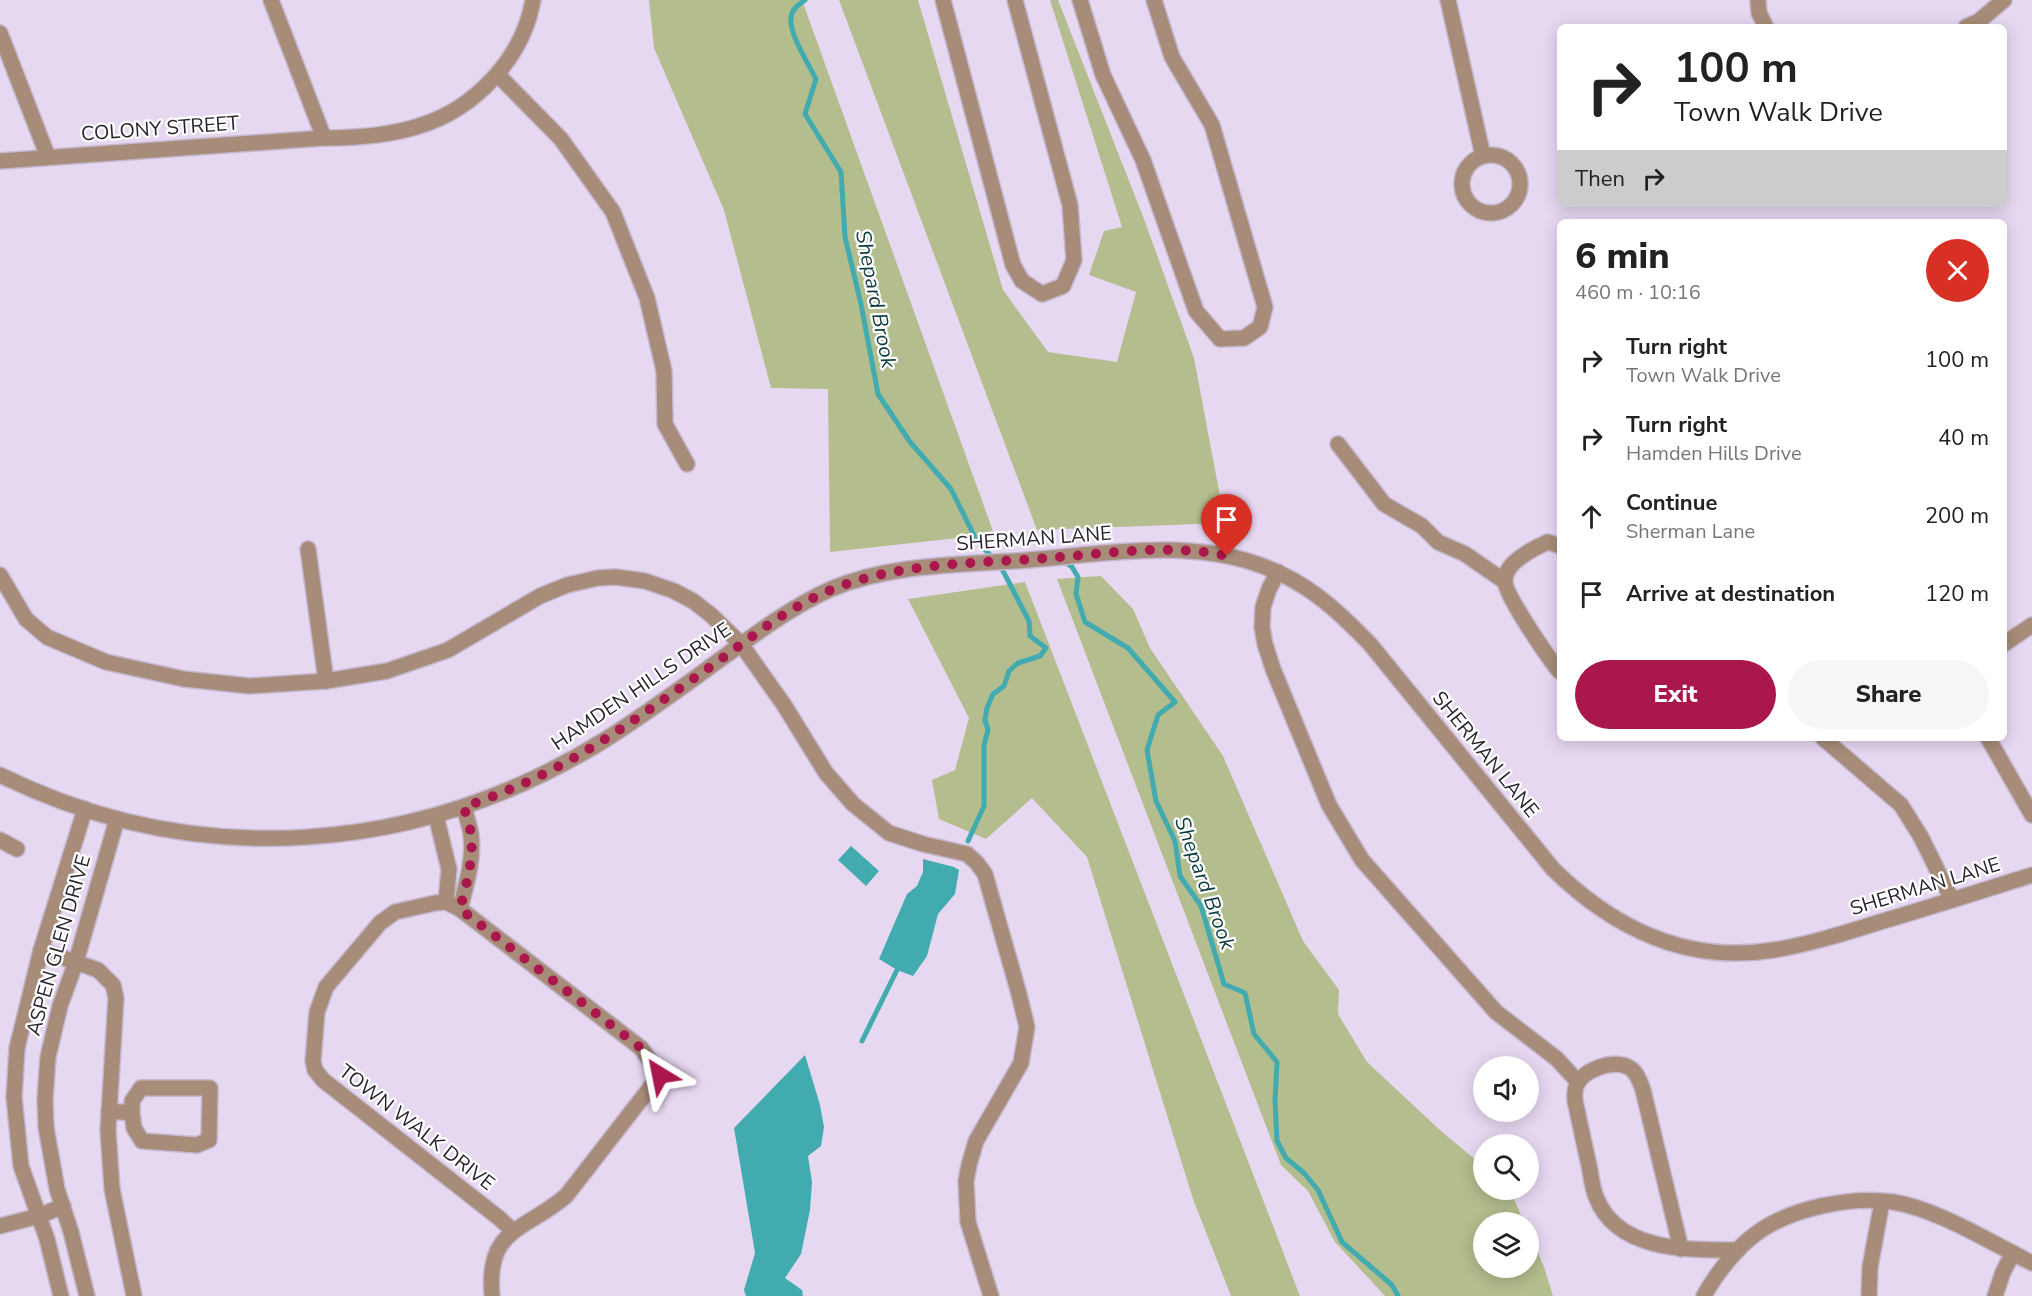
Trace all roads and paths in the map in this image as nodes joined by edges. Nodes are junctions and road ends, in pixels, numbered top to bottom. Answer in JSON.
{"nodes":[{"id":1,"x":271,"y":0,"type":"edge"},
{"id":2,"x":533,"y":0,"type":"edge"},
{"id":3,"x":943,"y":0,"type":"edge"},
{"id":4,"x":1015,"y":0,"type":"edge"},
{"id":5,"x":1080,"y":0,"type":"edge"},
{"id":6,"x":1154,"y":0,"type":"edge"},
{"id":7,"x":1448,"y":0,"type":"edge"},
{"id":8,"x":1758,"y":0,"type":"edge"},
{"id":9,"x":2004,"y":0,"type":"edge"},
{"id":10,"x":1764,"y":24,"type":"edge"},
{"id":11,"x":1972,"y":24,"type":"edge"},
{"id":12,"x":0,"y":33,"type":"edge"},
{"id":13,"x":498,"y":75,"type":"junction"},
{"id":14,"x":324,"y":138,"type":"junction"},
{"id":15,"x":1483,"y":156,"type":"dead end"},
{"id":16,"x":48,"y":157,"type":"junction"},
{"id":17,"x":0,"y":161,"type":"edge"},
{"id":18,"x":1338,"y":444,"type":"dead end"},
{"id":19,"x":687,"y":464,"type":"dead end"},
{"id":20,"x":1557,"y":545,"type":"edge"},
{"id":21,"x":308,"y":549,"type":"dead end"},
{"id":22,"x":913,"y":568,"type":"joint"},
{"id":23,"x":1278,"y":572,"type":"junction"},
{"id":24,"x":0,"y":575,"type":"edge"},
{"id":25,"x":1504,"y":581,"type":"junction"},
{"id":26,"x":2032,"y":625,"type":"edge"},
{"id":27,"x":2007,"y":642,"type":"edge"},
{"id":28,"x":741,"y":644,"type":"junction"},
{"id":29,"x":1557,"y":668,"type":"edge"},
{"id":30,"x":326,"y":681,"type":"junction"},
{"id":31,"x":1826,"y":741,"type":"edge"},
{"id":32,"x":1990,"y":741,"type":"edge"},
{"id":33,"x":0,"y":775,"type":"edge"},
{"id":34,"x":464,"y":807,"type":"junction"},
{"id":35,"x":86,"y":809,"type":"junction"},
{"id":36,"x":2032,"y":815,"type":"edge"},
{"id":37,"x":436,"y":816,"type":"junction"},
{"id":38,"x":117,"y":819,"type":"junction"},
{"id":39,"x":0,"y":840,"type":"edge"},
{"id":40,"x":17,"y":849,"type":"dead end"},
{"id":41,"x":2032,"y":875,"type":"edge"},
{"id":42,"x":1952,"y":900,"type":"junction"},
{"id":43,"x":453,"y":906,"type":"junction"},
{"id":44,"x":41,"y":950,"type":"junction"},
{"id":45,"x":76,"y":962,"type":"junction"},
{"id":46,"x":1578,"y":1082,"type":"junction"},
{"id":47,"x":109,"y":1111,"type":"junction"},
{"id":48,"x":132,"y":1113,"type":"junction"},
{"id":49,"x":1882,"y":1202,"type":"junction"},
{"id":50,"x":63,"y":1206,"type":"junction"},
{"id":51,"x":39,"y":1215,"type":"junction"},
{"id":52,"x":0,"y":1226,"type":"edge"},
{"id":53,"x":513,"y":1231,"type":"junction"},
{"id":54,"x":1681,"y":1249,"type":"junction"},
{"id":55,"x":1738,"y":1250,"type":"junction"},
{"id":56,"x":2013,"y":1254,"type":"junction"},
{"id":57,"x":2032,"y":1263,"type":"edge"},
{"id":58,"x":61,"y":1296,"type":"edge"},
{"id":59,"x":87,"y":1296,"type":"edge"},
{"id":60,"x":134,"y":1296,"type":"edge"},
{"id":61,"x":492,"y":1296,"type":"edge"},
{"id":62,"x":991,"y":1296,"type":"edge"},
{"id":63,"x":1704,"y":1296,"type":"edge"},
{"id":64,"x":1869,"y":1296,"type":"edge"},
{"id":65,"x":1995,"y":1296,"type":"edge"}],
"edges":[{"from":1,"to":14,"type":"street"},
{"from":2,"to":13,"type":"street","name":"COLONY STREET"},
{"from":3,"to":4,"type":"street"},
{"from":5,"to":6,"type":"street"},
{"from":7,"to":15,"type":"street"},
{"from":8,"to":10,"type":"street"},
{"from":9,"to":11,"type":"street"},
{"from":12,"to":16,"type":"street"},
{"from":13,"to":14,"type":"street","name":"COLONY STREET"},
{"from":13,"to":19,"type":"street"},
{"from":14,"to":16,"type":"street","name":"COLONY STREET"},
{"from":16,"to":17,"type":"street","name":"COLONY STREET"},
{"from":18,"to":25,"type":"street"},
{"from":20,"to":25,"type":"street"},
{"from":21,"to":30,"type":"street"},
{"from":22,"to":23,"type":"street","name":"SHERMAN LANE"},
{"from":22,"to":28,"type":"street","name":"HAMDEN HILLS DRIVE"},
{"from":23,"to":42,"type":"street","name":"SHERMAN LANE"},
{"from":23,"to":46,"type":"street"},
{"from":24,"to":30,"type":"street"},
{"from":25,"to":29,"type":"street"},
{"from":26,"to":27,"type":"street"},
{"from":28,"to":30,"type":"street"},
{"from":28,"to":34,"type":"street","name":"HAMDEN HILLS DRIVE"},
{"from":28,"to":62,"type":"street"},
{"from":31,"to":42,"type":"street"},
{"from":32,"to":36,"type":"street"},
{"from":33,"to":35,"type":"street","name":"HAMDEN HILLS DRIVE"},
{"from":34,"to":37,"type":"street","name":"HAMDEN HILLS DRIVE"},
{"from":34,"to":43,"type":"street"},
{"from":35,"to":38,"type":"street","name":"HAMDEN HILLS DRIVE"},
{"from":35,"to":44,"type":"street","name":"ASPEN GLEN DRIVE"},
{"from":37,"to":38,"type":"street","name":"HAMDEN HILLS DRIVE"},
{"from":37,"to":43,"type":"street"},
{"from":38,"to":45,"type":"street","name":"ASPEN GLEN DRIVE"},
{"from":39,"to":40,"type":"street"},
{"from":41,"to":42,"type":"street","name":"SHERMAN LANE"},
{"from":43,"to":53,"type":"street"},
{"from":43,"to":53,"type":"street","name":"TOWN WALK DRIVE"},
{"from":44,"to":45,"type":"street"},
{"from":44,"to":51,"type":"street","name":"ASPEN GLEN DRIVE"},
{"from":45,"to":47,"type":"street"},
{"from":45,"to":50,"type":"street","name":"ASPEN GLEN DRIVE"},
{"from":46,"to":54,"type":"street"},
{"from":46,"to":54,"type":"street"},
{"from":47,"to":48,"type":"street"},
{"from":47,"to":60,"type":"street"},
{"from":48,"to":48,"type":"street"},
{"from":49,"to":55,"type":"street"},
{"from":49,"to":56,"type":"street"},
{"from":49,"to":64,"type":"street"},
{"from":50,"to":51,"type":"street"},
{"from":50,"to":59,"type":"street","name":"ASPEN GLEN DRIVE"},
{"from":51,"to":52,"type":"street"},
{"from":51,"to":58,"type":"street","name":"ASPEN GLEN DRIVE"},
{"from":53,"to":61,"type":"street"},
{"from":54,"to":55,"type":"street"},
{"from":55,"to":63,"type":"street"},
{"from":56,"to":57,"type":"street"},
{"from":56,"to":65,"type":"street"}]}
